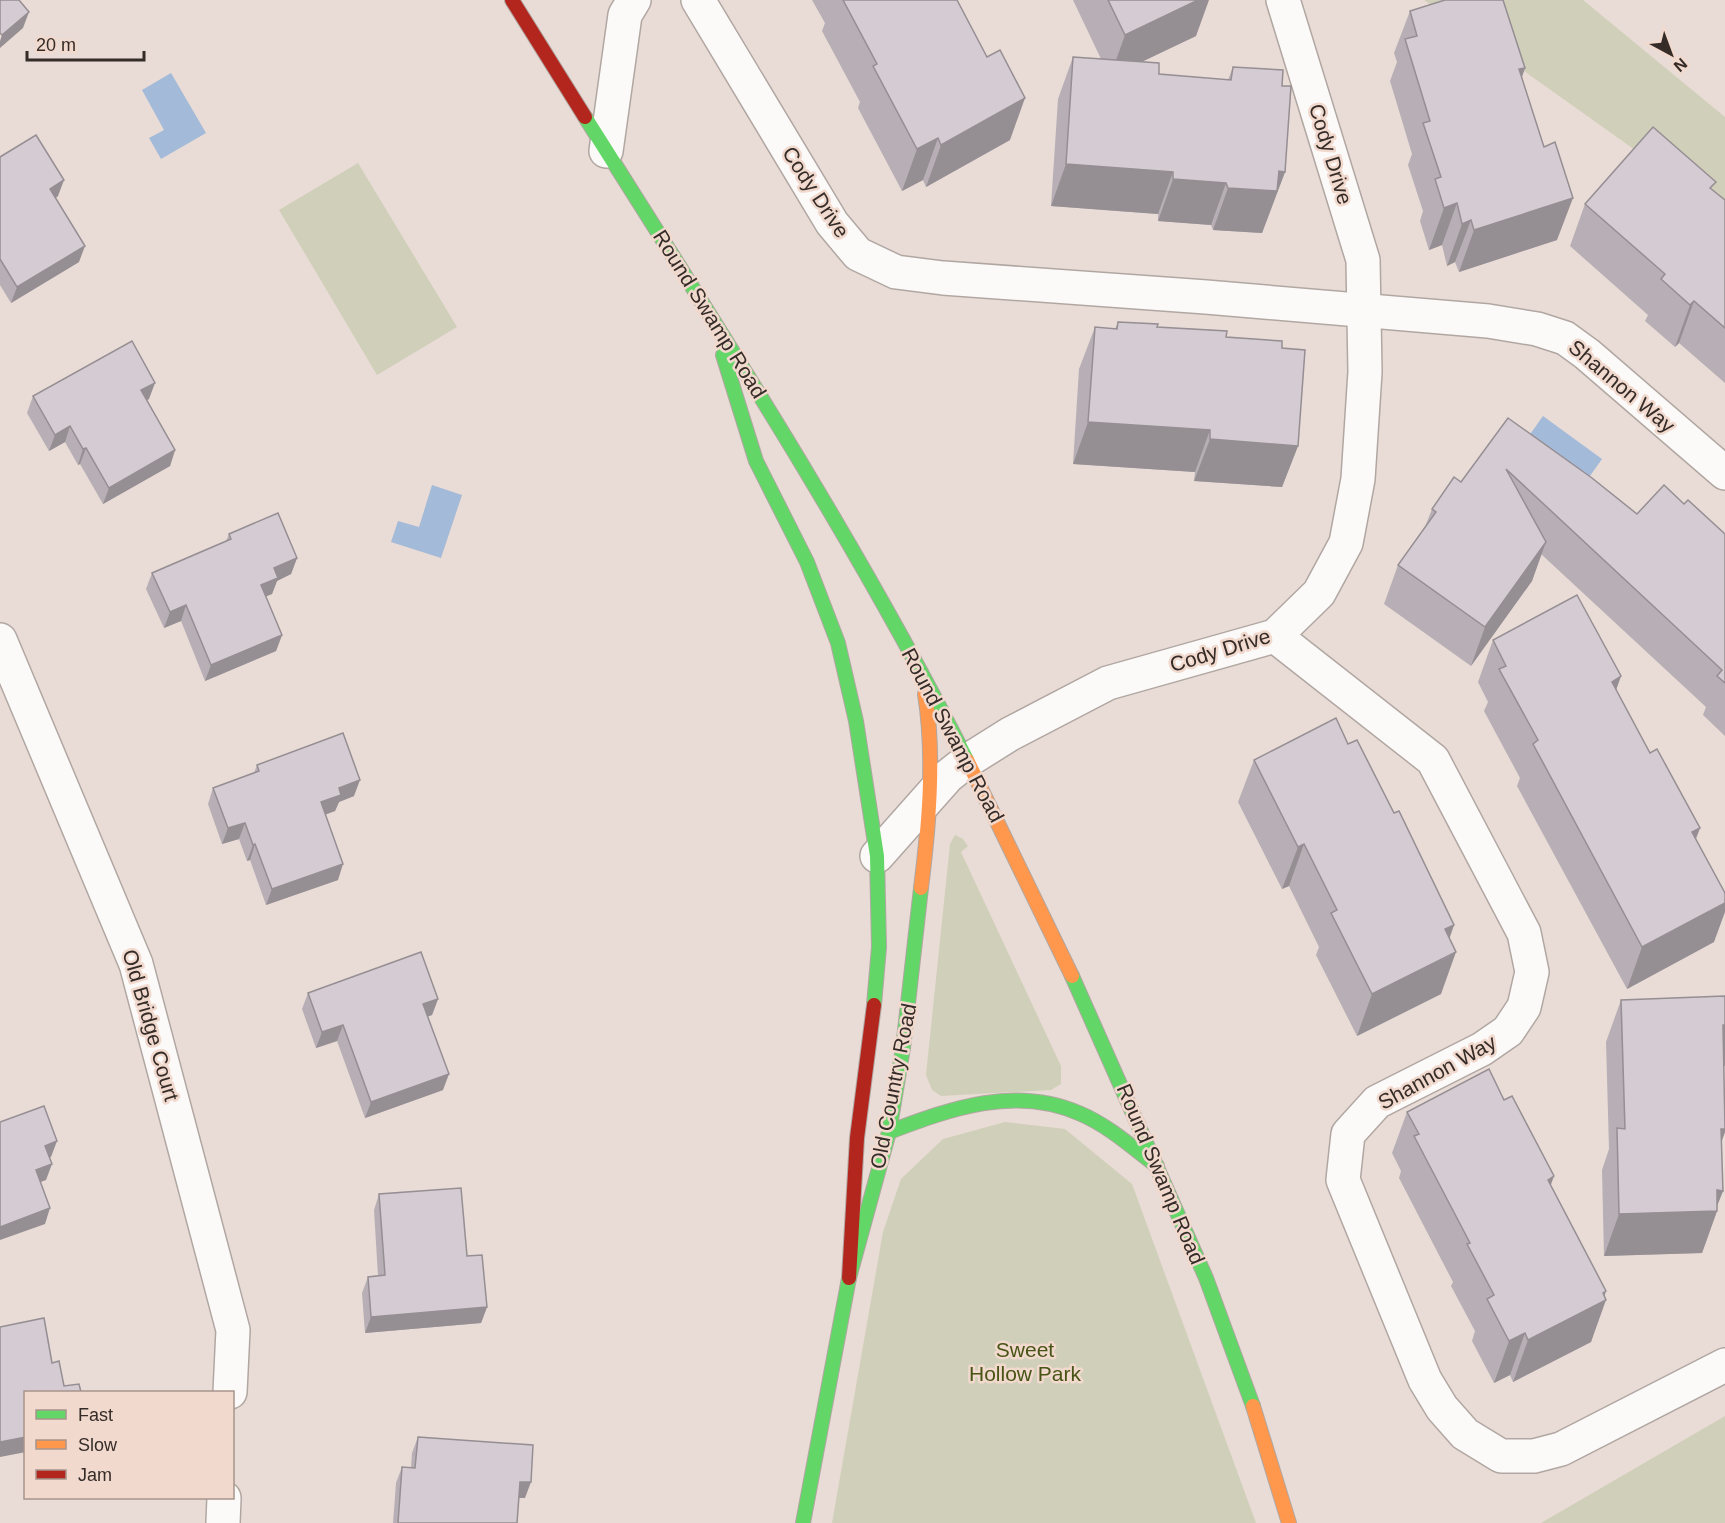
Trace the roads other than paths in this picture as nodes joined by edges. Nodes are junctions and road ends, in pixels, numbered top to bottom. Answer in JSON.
{"nodes":[{"id":1,"x":512,"y":0,"type":"edge"},
{"id":2,"x":634,"y":0,"type":"edge"},
{"id":3,"x":698,"y":0,"type":"edge"},
{"id":4,"x":1283,"y":0,"type":"edge"},
{"id":5,"x":606,"y":151,"type":"junction"},
{"id":6,"x":708,"y":308,"type":"junction"},
{"id":7,"x":1364,"y":311,"type":"junction"},
{"id":8,"x":1725,"y":473,"type":"edge"},
{"id":9,"x":1275,"y":636,"type":"junction"},
{"id":10,"x":0,"y":640,"type":"edge"},
{"id":11,"x":923,"y":678,"type":"junction"},
{"id":12,"x":967,"y":761,"type":"junction"},
{"id":13,"x":929,"y":796,"type":"junction"},
{"id":14,"x":877,"y":856,"type":"junction"},
{"id":15,"x":889,"y":1132,"type":"junction"},
{"id":16,"x":1157,"y":1166,"type":"junction"},
{"id":17,"x":849,"y":1278,"type":"junction"},
{"id":18,"x":1725,"y":1365,"type":"edge"},
{"id":19,"x":230,"y":1391,"type":"edge"},
{"id":20,"x":224,"y":1499,"type":"edge"},
{"id":21,"x":223,"y":1523,"type":"edge"},
{"id":22,"x":803,"y":1523,"type":"edge"},
{"id":23,"x":1288,"y":1523,"type":"edge"}],
"edges":[{"from":1,"to":5,"type":"main road","name":"Round Swamp Road"},
{"from":2,"to":5,"type":"street"},
{"from":3,"to":7,"type":"street","name":"Cody Drive"},
{"from":4,"to":7,"type":"street","name":"Cody Drive"},
{"from":5,"to":6,"type":"main road","name":"Round Swamp Road"},
{"from":6,"to":11,"type":"main road","name":"Round Swamp Road"},
{"from":6,"to":14,"type":"main road"},
{"from":7,"to":8,"type":"street","name":"Shannon Way"},
{"from":7,"to":9,"type":"street","name":"Cody Drive"},
{"from":9,"to":12,"type":"street","name":"Cody Drive"},
{"from":9,"to":18,"type":"street","name":"Shannon Way"},
{"from":10,"to":19,"type":"street","name":"Old Bridge Court"},
{"from":11,"to":12,"type":"main road","name":"Round Swamp Road"},
{"from":11,"to":13,"type":"main road","name":"Old Country Road"},
{"from":12,"to":13,"type":"street","name":"Cody Drive"},
{"from":12,"to":16,"type":"main road","name":"Round Swamp Road"},
{"from":13,"to":14,"type":"street","name":"Cody Drive"},
{"from":13,"to":15,"type":"main road","name":"Old Country Road"},
{"from":14,"to":17,"type":"main road"},
{"from":15,"to":16,"type":"main road"},
{"from":15,"to":17,"type":"main road","name":"Old Country Road"},
{"from":16,"to":23,"type":"main road","name":"Round Swamp Road"},
{"from":17,"to":22,"type":"main road","name":"Old Country Road"},
{"from":20,"to":21,"type":"street"}]}
